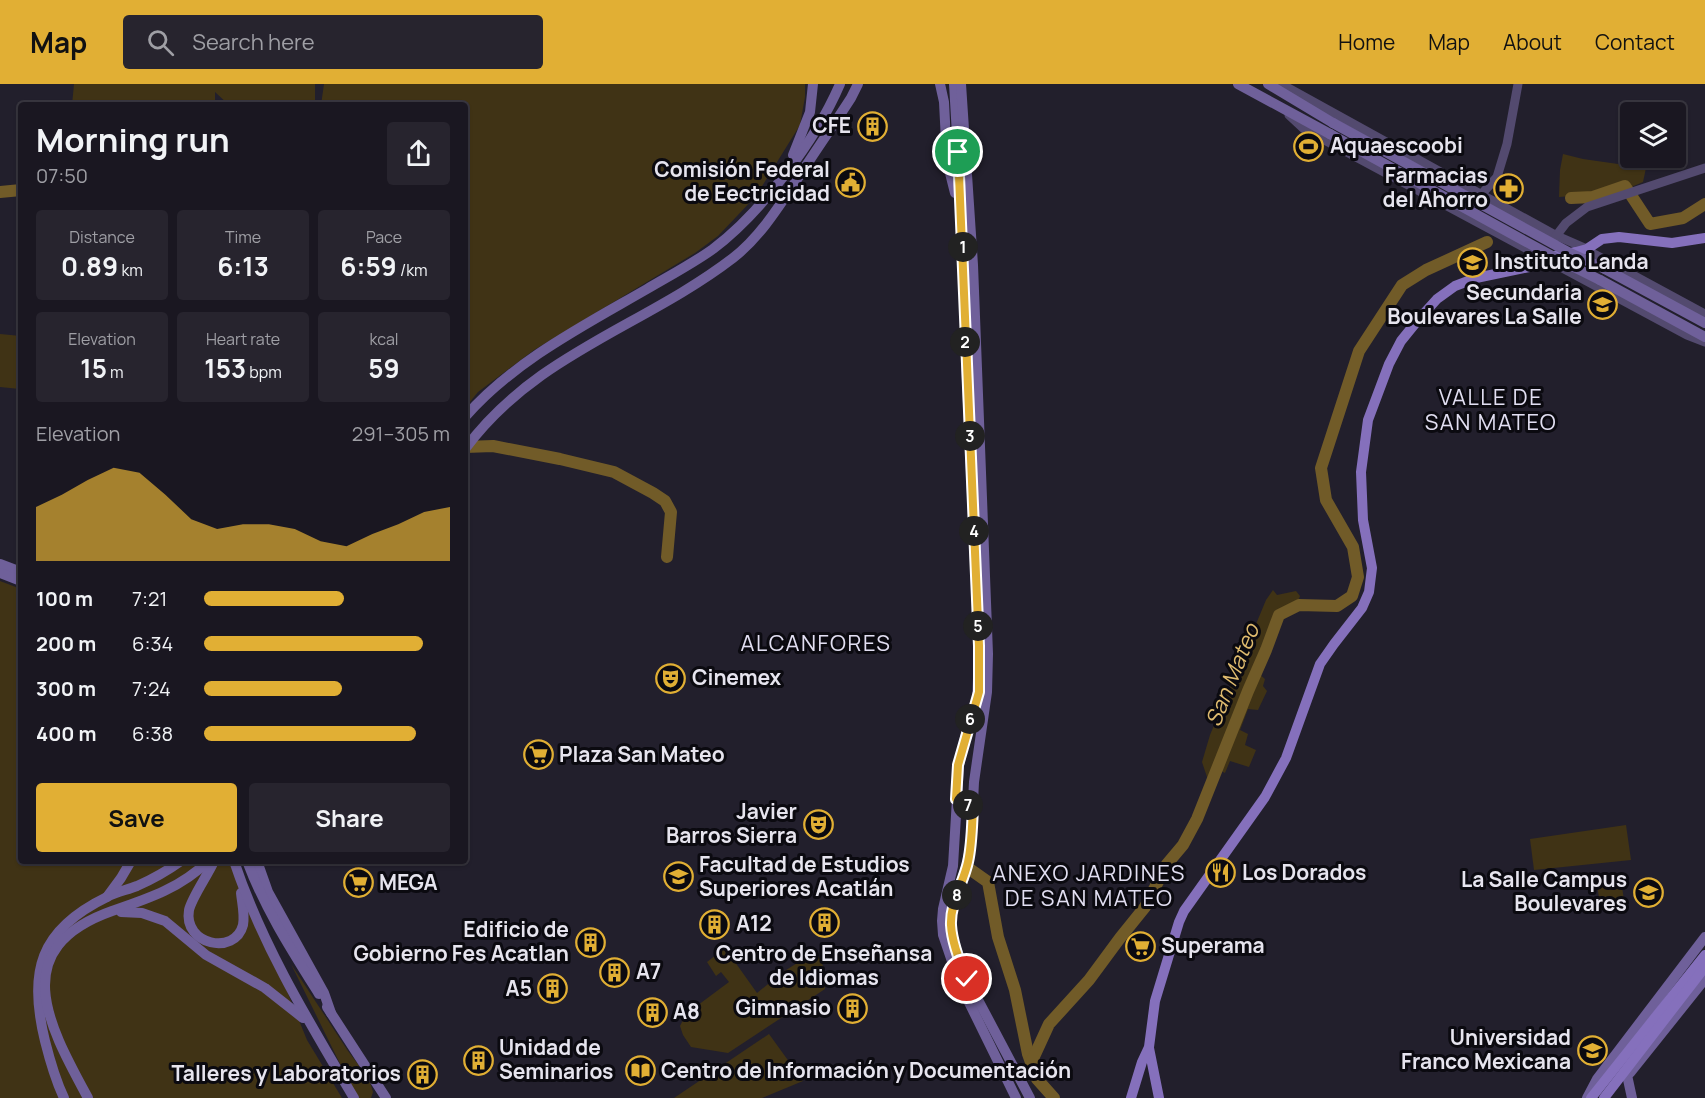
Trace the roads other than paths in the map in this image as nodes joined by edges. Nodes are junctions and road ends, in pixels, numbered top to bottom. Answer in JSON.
{"nodes":[{"id":1,"x":813,"y":84,"type":"edge"},
{"id":2,"x":840,"y":84,"type":"edge"},
{"id":3,"x":858,"y":84,"type":"edge"},
{"id":4,"x":940,"y":84,"type":"edge"},
{"id":5,"x":954,"y":84,"type":"edge"},
{"id":6,"x":961,"y":84,"type":"edge"},
{"id":7,"x":1238,"y":84,"type":"edge"},
{"id":8,"x":1268,"y":84,"type":"edge"},
{"id":9,"x":1281,"y":84,"type":"edge"},
{"id":10,"x":1518,"y":84,"type":"edge"},
{"id":11,"x":1281,"y":107,"type":"junction"},
{"id":12,"x":1332,"y":128,"type":"junction"},
{"id":13,"x":1705,"y":168,"type":"edge"},
{"id":14,"x":785,"y":173,"type":"junction"},
{"id":15,"x":1485,"y":197,"type":"junction"},
{"id":16,"x":1460,"y":212,"type":"junction"},
{"id":17,"x":962,"y":220,"type":"junction"},
{"id":18,"x":1481,"y":223,"type":"junction"},
{"id":19,"x":1555,"y":235,"type":"junction"},
{"id":20,"x":1705,"y":238,"type":"edge"},
{"id":21,"x":1587,"y":249,"type":"junction"},
{"id":22,"x":1544,"y":258,"type":"junction"},
{"id":23,"x":1602,"y":274,"type":"junction"},
{"id":24,"x":1705,"y":314,"type":"edge"},
{"id":25,"x":602,"y":315,"type":"junction"},
{"id":26,"x":1705,"y":323,"type":"edge"},
{"id":27,"x":1705,"y":337,"type":"edge"},
{"id":28,"x":1705,"y":342,"type":"edge"},
{"id":29,"x":579,"y":351,"type":"junction"},
{"id":30,"x":468,"y":414,"type":"edge"},
{"id":31,"x":468,"y":445,"type":"edge"},
{"id":32,"x":0,"y":564,"type":"edge"},
{"id":33,"x":18,"y":571,"type":"edge"},
{"id":34,"x":0,"y":573,"type":"edge"},
{"id":35,"x":18,"y":580,"type":"edge"},
{"id":36,"x":956,"y":802,"type":"junction"},
{"id":37,"x":973,"y":807,"type":"junction"},
{"id":38,"x":128,"y":864,"type":"edge"},
{"id":39,"x":177,"y":864,"type":"edge"},
{"id":40,"x":204,"y":864,"type":"edge"},
{"id":41,"x":212,"y":864,"type":"edge"},
{"id":42,"x":235,"y":864,"type":"edge"},
{"id":43,"x":248,"y":864,"type":"edge"},
{"id":44,"x":258,"y":864,"type":"edge"},
{"id":45,"x":239,"y":874,"type":"junction"},
{"id":46,"x":268,"y":892,"type":"junction"},
{"id":47,"x":107,"y":897,"type":"junction"},
{"id":48,"x":111,"y":912,"type":"junction"},
{"id":49,"x":948,"y":937,"type":"junction"},
{"id":50,"x":1705,"y":938,"type":"edge"},
{"id":51,"x":1705,"y":955,"type":"edge"},
{"id":52,"x":1705,"y":967,"type":"edge"},
{"id":53,"x":1705,"y":980,"type":"edge"},
{"id":54,"x":331,"y":1013,"type":"junction"},
{"id":55,"x":310,"y":1024,"type":"junction"},
{"id":56,"x":1149,"y":1047,"type":"junction"},
{"id":57,"x":72,"y":1070,"type":"junction"},
{"id":58,"x":1627,"y":1075,"type":"junction"},
{"id":59,"x":54,"y":1077,"type":"junction"},
{"id":60,"x":1598,"y":1079,"type":"junction"},
{"id":61,"x":1022,"y":1086,"type":"junction"},
{"id":62,"x":382,"y":1096,"type":"edge"},
{"id":63,"x":1010,"y":1096,"type":"edge"},
{"id":64,"x":64,"y":1098,"type":"edge"},
{"id":65,"x":88,"y":1098,"type":"edge"},
{"id":66,"x":354,"y":1098,"type":"edge"},
{"id":67,"x":1030,"y":1098,"type":"edge"},
{"id":68,"x":1131,"y":1098,"type":"edge"},
{"id":69,"x":1159,"y":1098,"type":"edge"},
{"id":70,"x":1579,"y":1098,"type":"edge"},
{"id":71,"x":1589,"y":1098,"type":"edge"},
{"id":72,"x":1606,"y":1098,"type":"edge"},
{"id":73,"x":1632,"y":1098,"type":"edge"}],
"edges":[{"from":1,"to":14,"type":"main road"},
{"from":2,"to":14,"type":"main road"},
{"from":3,"to":29,"type":"main road"},
{"from":4,"to":17,"type":"main road"},
{"from":5,"to":17,"type":"main road"},
{"from":6,"to":37,"type":"main road"},
{"from":7,"to":11,"type":"main road"},
{"from":8,"to":12,"type":"main road"},
{"from":9,"to":15,"type":"street"},
{"from":10,"to":15,"type":"street"},
{"from":11,"to":12,"type":"main road"},
{"from":11,"to":16,"type":"street"},
{"from":12,"to":23,"type":"main road","bridge":true},
{"from":13,"to":19,"type":"street"},
{"from":14,"to":25,"type":"main road"},
{"from":15,"to":16,"type":"street"},
{"from":15,"to":18,"type":"street"},
{"from":15,"to":19,"type":"street"},
{"from":16,"to":18,"type":"street"},
{"from":17,"to":36,"type":"main road"},
{"from":18,"to":22,"type":"street"},
{"from":19,"to":21,"type":"street"},
{"from":19,"to":22,"type":"street"},
{"from":20,"to":21,"type":"main road"},
{"from":21,"to":22,"type":"main road"},
{"from":21,"to":24,"type":"street"},
{"from":22,"to":28,"type":"street"},
{"from":22,"to":56,"type":"main road"},
{"from":23,"to":26,"type":"main road"},
{"from":23,"to":27,"type":"main road"},
{"from":25,"to":29,"type":"main road"},
{"from":25,"to":30,"type":"main road"},
{"from":29,"to":31,"type":"main road"},
{"from":32,"to":33,"type":"main road"},
{"from":34,"to":35,"type":"main road"},
{"from":36,"to":37,"type":"main road"},
{"from":36,"to":49,"type":"main road"},
{"from":37,"to":49,"type":"main road"},
{"from":38,"to":47,"type":"main road"},
{"from":39,"to":47,"type":"main road"},
{"from":40,"to":48,"type":"main road"},
{"from":41,"to":45,"type":"main road"},
{"from":42,"to":45,"type":"main road"},
{"from":43,"to":54,"type":"main road","bridge":true},
{"from":44,"to":46,"type":"main road"},
{"from":45,"to":55,"type":"main road"},
{"from":46,"to":54,"type":"main road"},
{"from":46,"to":55,"type":"main road"},
{"from":47,"to":59,"type":"main road"},
{"from":48,"to":55,"type":"main road"},
{"from":48,"to":57,"type":"main road"},
{"from":49,"to":61,"type":"main road"},
{"from":49,"to":63,"type":"main road"},
{"from":50,"to":60,"type":"main road"},
{"from":51,"to":71,"type":"main road"},
{"from":52,"to":72,"type":"main road"},
{"from":53,"to":58,"type":"main road"},
{"from":54,"to":62,"type":"main road"},
{"from":55,"to":66,"type":"main road"},
{"from":56,"to":68,"type":"main road"},
{"from":56,"to":69,"type":"main road"},
{"from":57,"to":59,"type":"main road"},
{"from":57,"to":65,"type":"main road"},
{"from":58,"to":72,"type":"main road"},
{"from":58,"to":73,"type":"main road"},
{"from":59,"to":64,"type":"main road"},
{"from":60,"to":70,"type":"main road"},
{"from":60,"to":71,"type":"main road"},
{"from":61,"to":63,"type":"main road"},
{"from":61,"to":67,"type":"main road"}]}
